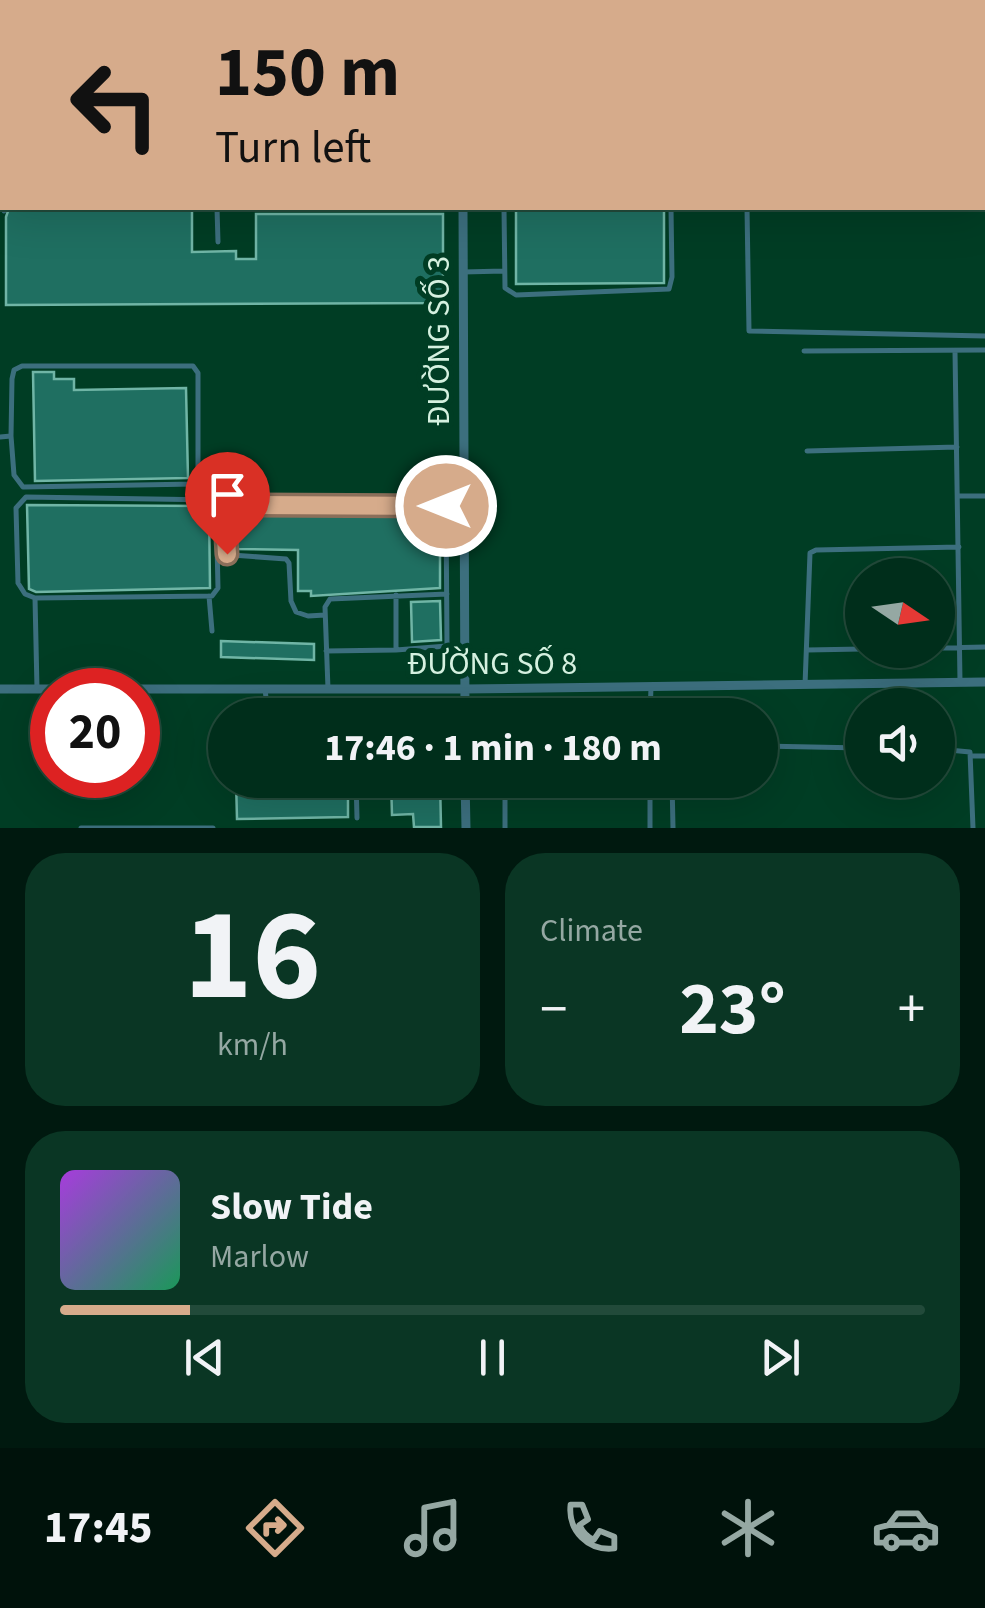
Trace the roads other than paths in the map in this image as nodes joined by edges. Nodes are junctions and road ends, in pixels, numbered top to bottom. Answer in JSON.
{"nodes":[{"id":1,"x":218,"y":210,"type":"edge"},
{"id":2,"x":463,"y":210,"type":"edge"},
{"id":3,"x":504,"y":210,"type":"edge"},
{"id":4,"x":671,"y":210,"type":"edge"},
{"id":5,"x":747,"y":210,"type":"edge"},
{"id":6,"x":218,"y":242,"type":"dead end"},
{"id":7,"x":504,"y":271,"type":"junction"},
{"id":8,"x":463,"y":272,"type":"junction"},
{"id":9,"x":985,"y":336,"type":"edge"},
{"id":10,"x":985,"y":350,"type":"edge"},
{"id":11,"x":804,"y":351,"type":"dead end"},
{"id":12,"x":956,"y":352,"type":"junction"},
{"id":13,"x":12,"y":436,"type":"junction"},
{"id":14,"x":0,"y":437,"type":"edge"},
{"id":15,"x":957,"y":447,"type":"junction"},
{"id":16,"x":807,"y":451,"type":"dead end"},
{"id":17,"x":958,"y":496,"type":"junction"},
{"id":18,"x":985,"y":496,"type":"edge"},
{"id":19,"x":958,"y":547,"type":"junction"},
{"id":20,"x":447,"y":594,"type":"junction"},
{"id":21,"x":396,"y":595,"type":"junction"},
{"id":22,"x":209,"y":596,"type":"junction"},
{"id":23,"x":35,"y":598,"type":"junction"},
{"id":24,"x":325,"y":615,"type":"junction"},
{"id":25,"x":212,"y":631,"type":"dead end"},
{"id":26,"x":985,"y":647,"type":"edge"},
{"id":27,"x":955,"y":648,"type":"edge"},
{"id":28,"x":960,"y":648,"type":"junction"},
{"id":29,"x":845,"y":649,"type":"edge"},
{"id":30,"x":396,"y":650,"type":"junction"},
{"id":31,"x":807,"y":650,"type":"junction"},
{"id":32,"x":326,"y":652,"type":"junction"},
{"id":33,"x":36,"y":668,"type":"edge"},
{"id":34,"x":960,"y":682,"type":"junction"},
{"id":35,"x":985,"y":682,"type":"edge"},
{"id":36,"x":805,"y":684,"type":"junction"},
{"id":37,"x":889,"y":684,"type":"junction"},
{"id":38,"x":650,"y":687,"type":"junction"},
{"id":39,"x":0,"y":688,"type":"edge"},
{"id":40,"x":30,"y":688,"type":"edge"},
{"id":41,"x":889,"y":688,"type":"edge"},
{"id":42,"x":160,"y":689,"type":"edge"},
{"id":43,"x":266,"y":689,"type":"junction"},
{"id":44,"x":328,"y":689,"type":"junction"},
{"id":45,"x":464,"y":689,"type":"junction"},
{"id":46,"x":267,"y":698,"type":"edge"},
{"id":47,"x":464,"y":698,"type":"edge"},
{"id":48,"x":650,"y":698,"type":"edge"},
{"id":49,"x":778,"y":746,"type":"edge"},
{"id":50,"x":845,"y":748,"type":"edge"},
{"id":51,"x":955,"y":750,"type":"edge"},
{"id":52,"x":972,"y":756,"type":"junction"},
{"id":53,"x":985,"y":756,"type":"edge"},
{"id":54,"x":356,"y":798,"type":"edge"},
{"id":55,"x":465,"y":798,"type":"edge"},
{"id":56,"x":505,"y":798,"type":"edge"},
{"id":57,"x":650,"y":798,"type":"edge"},
{"id":58,"x":672,"y":798,"type":"edge"},
{"id":59,"x":357,"y":818,"type":"dead end"},
{"id":60,"x":81,"y":828,"type":"edge"},
{"id":61,"x":213,"y":828,"type":"edge"},
{"id":62,"x":466,"y":828,"type":"edge"},
{"id":63,"x":504,"y":828,"type":"edge"},
{"id":64,"x":650,"y":828,"type":"edge"},
{"id":65,"x":673,"y":828,"type":"edge"},
{"id":66,"x":973,"y":828,"type":"edge"}],
"edges":[{"from":1,"to":6,"type":"lane"},
{"from":2,"to":8,"type":"street","name":"ĐƯỜNG SỐ 3"},
{"from":3,"to":7,"type":"lane"},
{"from":4,"to":7,"type":"lane"},
{"from":5,"to":9,"type":"lane"},
{"from":7,"to":8,"type":"lane"},
{"from":8,"to":45,"type":"street","name":"ĐƯỜNG SỐ 3"},
{"from":10,"to":12,"type":"lane"},
{"from":11,"to":12,"type":"lane"},
{"from":12,"to":15,"type":"lane"},
{"from":13,"to":13,"type":"lane"},
{"from":13,"to":14,"type":"lane"},
{"from":15,"to":16,"type":"lane"},
{"from":15,"to":17,"type":"lane"},
{"from":17,"to":18,"type":"lane"},
{"from":17,"to":19,"type":"lane"},
{"from":19,"to":28,"type":"lane"},
{"from":19,"to":31,"type":"lane"},
{"from":20,"to":21,"type":"lane"},
{"from":20,"to":24,"type":"lane"},
{"from":20,"to":30,"type":"lane"},
{"from":21,"to":24,"type":"lane"},
{"from":21,"to":30,"type":"lane"},
{"from":22,"to":23,"type":"lane"},
{"from":22,"to":23,"type":"lane"},
{"from":22,"to":25,"type":"lane"},
{"from":23,"to":33,"type":"lane"},
{"from":24,"to":32,"type":"lane"},
{"from":26,"to":28,"type":"lane"},
{"from":27,"to":28,"type":"lane"},
{"from":28,"to":34,"type":"lane"},
{"from":29,"to":31,"type":"lane"},
{"from":30,"to":32,"type":"lane"},
{"from":31,"to":36,"type":"lane"},
{"from":32,"to":44,"type":"lane"},
{"from":34,"to":35,"type":"street","name":"ĐƯỜNG SỐ 8"},
{"from":34,"to":37,"type":"street","name":"ĐƯỜNG SỐ 8"},
{"from":36,"to":37,"type":"street","name":"ĐƯỜNG SỐ 8"},
{"from":36,"to":38,"type":"street","name":"ĐƯỜNG SỐ 8"},
{"from":37,"to":41,"type":"lane"},
{"from":38,"to":45,"type":"street","name":"ĐƯỜNG SỐ 8"},
{"from":38,"to":48,"type":"lane"},
{"from":39,"to":40,"type":"street","name":"ĐƯỜNG SỐ 8"},
{"from":42,"to":43,"type":"street","name":"ĐƯỜNG SỐ 8"},
{"from":43,"to":44,"type":"street","name":"ĐƯỜNG SỐ 8"},
{"from":43,"to":46,"type":"lane"},
{"from":44,"to":45,"type":"street","name":"ĐƯỜNG SỐ 8"},
{"from":45,"to":47,"type":"street","name":"ĐƯỜNG SỐ 3"},
{"from":49,"to":50,"type":"lane"},
{"from":51,"to":52,"type":"lane"},
{"from":52,"to":53,"type":"lane"},
{"from":52,"to":66,"type":"lane"},
{"from":54,"to":59,"type":"lane"},
{"from":55,"to":62,"type":"street"},
{"from":56,"to":63,"type":"lane"},
{"from":57,"to":64,"type":"lane"},
{"from":58,"to":65,"type":"lane"},
{"from":60,"to":61,"type":"lane"}]}
